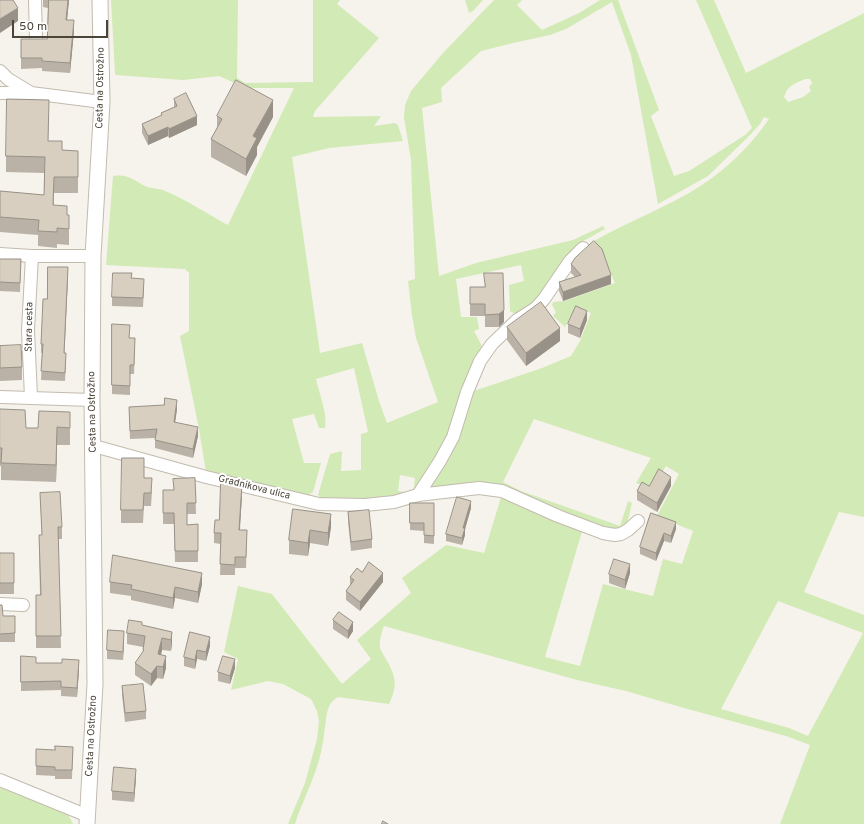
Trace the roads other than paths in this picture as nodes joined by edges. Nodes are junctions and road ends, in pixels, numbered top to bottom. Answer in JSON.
{"nodes":[{"id":1,"x":35,"y":0,"type":"edge"},
{"id":2,"x":100,"y":0,"type":"edge"},
{"id":3,"x":36,"y":41,"type":"edge"},
{"id":4,"x":0,"y":71,"type":"edge"},
{"id":5,"x":0,"y":93,"type":"edge"},
{"id":6,"x":31,"y":93,"type":"junction"},
{"id":7,"x":102,"y":102,"type":"junction"},
{"id":8,"x":583,"y":248,"type":"dead end"},
{"id":9,"x":0,"y":254,"type":"edge"},
{"id":10,"x":32,"y":256,"type":"junction"},
{"id":11,"x":93,"y":256,"type":"junction"},
{"id":12,"x":0,"y":397,"type":"edge"},
{"id":13,"x":31,"y":398,"type":"junction"},
{"id":14,"x":92,"y":400,"type":"junction"},
{"id":15,"x":94,"y":446,"type":"junction"},
{"id":16,"x":418,"y":495,"type":"junction"},
{"id":17,"x":638,"y":521,"type":"dead end"},
{"id":18,"x":0,"y":604,"type":"edge"},
{"id":19,"x":23,"y":605,"type":"dead end"},
{"id":20,"x":0,"y":780,"type":"edge"},
{"id":21,"x":87,"y":820,"type":"edge"}],
"edges":[{"from":1,"to":3,"type":"street"},
{"from":2,"to":7,"type":"street","name":"Cesta na Ostrožno"},
{"from":4,"to":6,"type":"street"},
{"from":5,"to":6,"type":"street"},
{"from":6,"to":7,"type":"street"},
{"from":7,"to":11,"type":"street","name":"Cesta na Ostrožno"},
{"from":8,"to":16,"type":"street"},
{"from":9,"to":10,"type":"street"},
{"from":10,"to":11,"type":"street"},
{"from":10,"to":13,"type":"street","name":"Stara cesta"},
{"from":11,"to":14,"type":"street","name":"Cesta na Ostrožno"},
{"from":12,"to":13,"type":"street"},
{"from":13,"to":14,"type":"street"},
{"from":14,"to":15,"type":"street","name":"Cesta na Ostrožno"},
{"from":15,"to":16,"type":"street","name":"Gradnikova ulica"},
{"from":15,"to":21,"type":"street","name":"Cesta na Ostrožno"},
{"from":16,"to":17,"type":"street","name":"Gradnikova ulica"},
{"from":18,"to":19,"type":"street"},
{"from":20,"to":21,"type":"street"}]}
